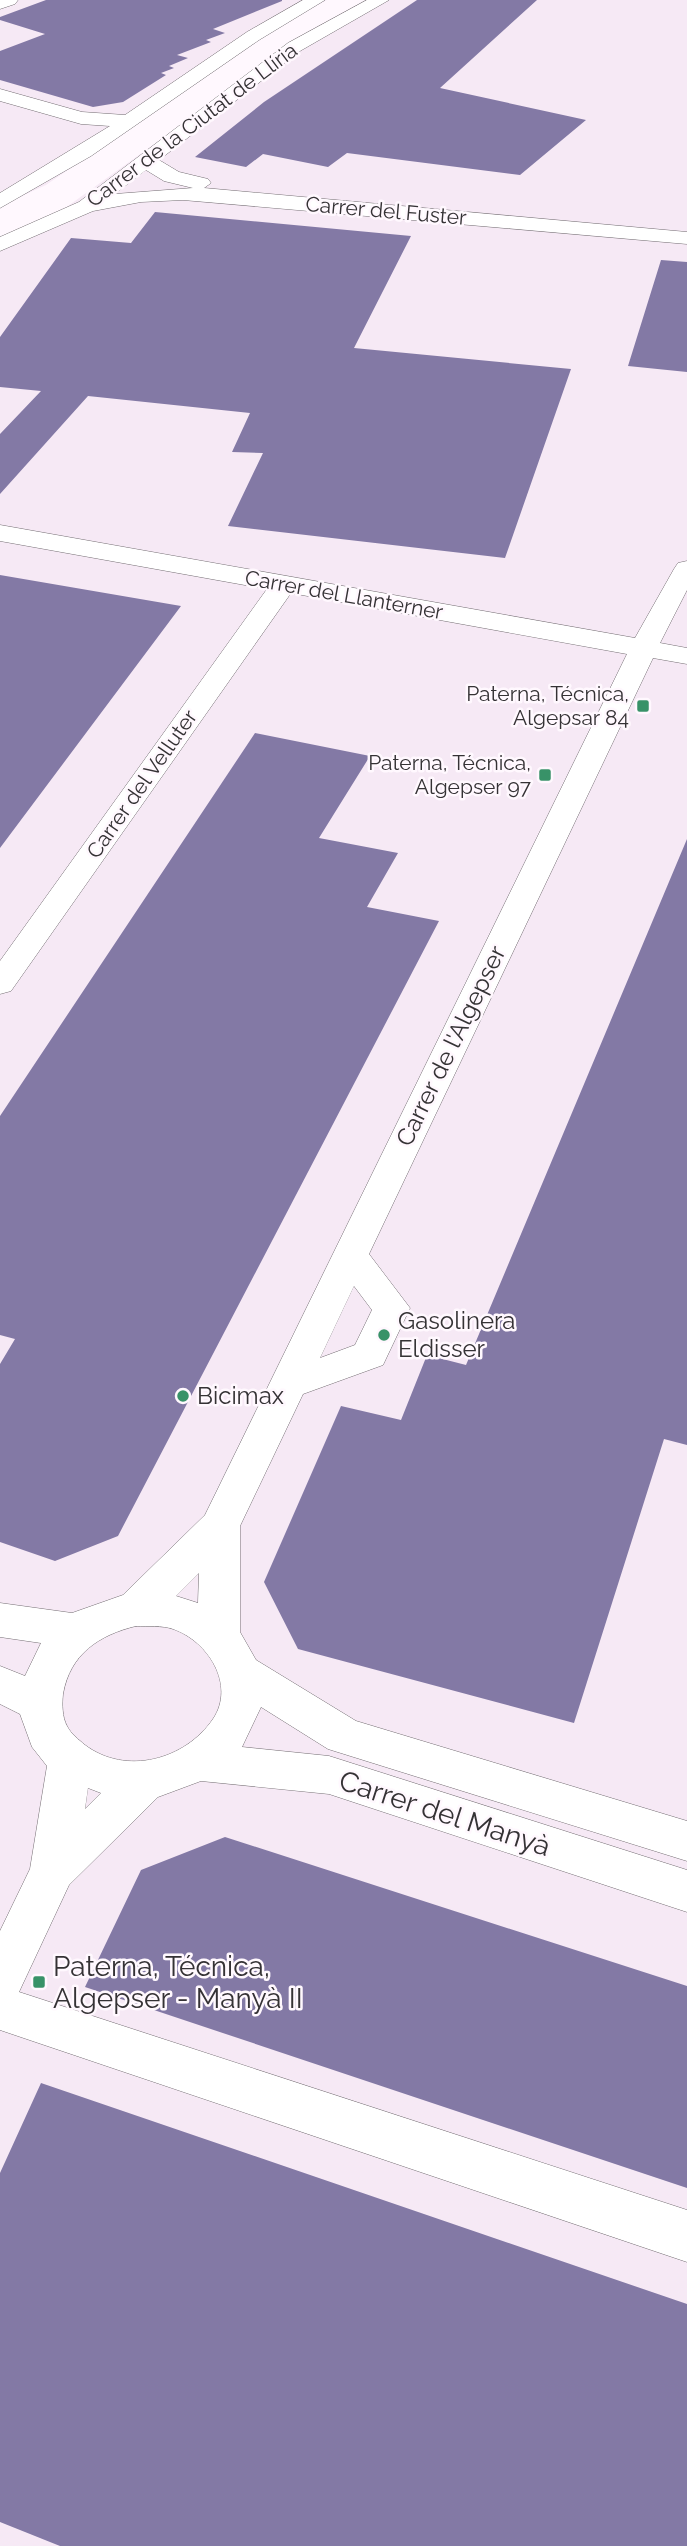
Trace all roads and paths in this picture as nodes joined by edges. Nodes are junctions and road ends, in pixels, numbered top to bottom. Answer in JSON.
{"nodes":[{"id":1,"x":9,"y":0,"type":"edge"},
{"id":2,"x":316,"y":0,"type":"edge"},
{"id":3,"x":348,"y":0,"type":"edge"},
{"id":4,"x":380,"y":0,"type":"edge"},
{"id":5,"x":0,"y":4,"type":"edge"},
{"id":6,"x":0,"y":95,"type":"edge"},
{"id":7,"x":0,"y":113,"type":"edge"},
{"id":8,"x":171,"y":116,"type":"dead end"},
{"id":9,"x":127,"y":121,"type":"junction"},
{"id":10,"x":34,"y":125,"type":"dead end"},
{"id":11,"x":66,"y":140,"type":"dead end"},
{"id":12,"x":84,"y":152,"type":"junction"},
{"id":13,"x":147,"y":159,"type":"junction"},
{"id":14,"x":86,"y":206,"type":"junction"},
{"id":15,"x":4,"y":214,"type":"edge"},
{"id":16,"x":687,"y":228,"type":"edge"},
{"id":17,"x":687,"y":238,"type":"edge"},
{"id":18,"x":0,"y":245,"type":"edge"},
{"id":19,"x":0,"y":533,"type":"edge"},
{"id":20,"x":687,"y":569,"type":"edge"},
{"id":21,"x":284,"y":584,"type":"junction"},
{"id":22,"x":644,"y":649,"type":"junction"},
{"id":23,"x":687,"y":656,"type":"edge"},
{"id":24,"x":0,"y":984,"type":"edge"},
{"id":25,"x":350,"y":1255,"type":"junction"},
{"id":26,"x":287,"y":1385,"type":"junction"},
{"id":27,"x":219,"y":1526,"type":"junction"},
{"id":28,"x":136,"y":1609,"type":"junction"},
{"id":29,"x":0,"y":1620,"type":"edge"},
{"id":30,"x":78,"y":1631,"type":"junction"},
{"id":31,"x":230,"y":1654,"type":"junction"},
{"id":32,"x":0,"y":1684,"type":"edge"},
{"id":33,"x":40,"y":1703,"type":"junction"},
{"id":34,"x":70,"y":1759,"type":"junction"},
{"id":35,"x":198,"y":1762,"type":"junction"},
{"id":36,"x":145,"y":1780,"type":"junction"},
{"id":37,"x":687,"y":1841,"type":"edge"},
{"id":38,"x":53,"y":1870,"type":"junction"},
{"id":39,"x":687,"y":1891,"type":"edge"},
{"id":40,"x":0,"y":1981,"type":"edge"},
{"id":41,"x":0,"y":2008,"type":"edge"},
{"id":42,"x":687,"y":2236,"type":"edge"}],
"edges":[{"from":1,"to":5,"type":"street"},
{"from":2,"to":9,"type":"street","name":"Carrer de la Ciutat de Llíria"},
{"from":3,"to":8,"type":"street","name":"Carrer de la Ciutat de Llíria"},
{"from":4,"to":13,"type":"street","name":"Carrer de la Ciutat de Llíria"},
{"from":6,"to":9,"type":"street"},
{"from":7,"to":10,"type":"street"},
{"from":9,"to":12,"type":"street","name":"Carrer de la Ciutat de Llíria"},
{"from":11,"to":12,"type":"street"},
{"from":12,"to":15,"type":"street","name":"Carrer de la Ciutat de Llíria"},
{"from":13,"to":14,"type":"street","name":"Carrer de la Ciutat de Llíria"},
{"from":13,"to":16,"type":"street","name":"Carrer del Fuster"},
{"from":14,"to":17,"type":"street","name":"Carrer del Fuster"},
{"from":14,"to":18,"type":"street","name":"Carrer de la Ciutat de Llíria"},
{"from":19,"to":21,"type":"street","name":"Carrer del Llanterner"},
{"from":20,"to":22,"type":"street","name":"Carrer de l'Algepser"},
{"from":21,"to":22,"type":"street","name":"Carrer del Llanterner"},
{"from":21,"to":24,"type":"street","name":"Carrer del Velluter"},
{"from":22,"to":23,"type":"street","name":"Carrer del Llanterner"},
{"from":22,"to":25,"type":"street","name":"Carrer de l'Algepser"},
{"from":25,"to":26,"type":"street","name":"Carrer de l'Algepser"},
{"from":25,"to":26,"type":"street"},
{"from":26,"to":27,"type":"street","name":"Carrer de l'Algepser"},
{"from":27,"to":28,"type":"street"},
{"from":27,"to":31,"type":"street"},
{"from":28,"to":30,"type":"street"},
{"from":28,"to":31,"type":"street"},
{"from":29,"to":30,"type":"street"},
{"from":30,"to":33,"type":"street"},
{"from":31,"to":35,"type":"street"},
{"from":31,"to":37,"type":"street","name":"Carrer del Manyà"},
{"from":32,"to":33,"type":"street"},
{"from":33,"to":34,"type":"street"},
{"from":34,"to":36,"type":"street"},
{"from":34,"to":38,"type":"street"},
{"from":35,"to":36,"type":"street"},
{"from":35,"to":39,"type":"street","name":"Carrer del Manyà"},
{"from":36,"to":38,"type":"street"},
{"from":38,"to":40,"type":"street"},
{"from":41,"to":42,"type":"street"}]}
